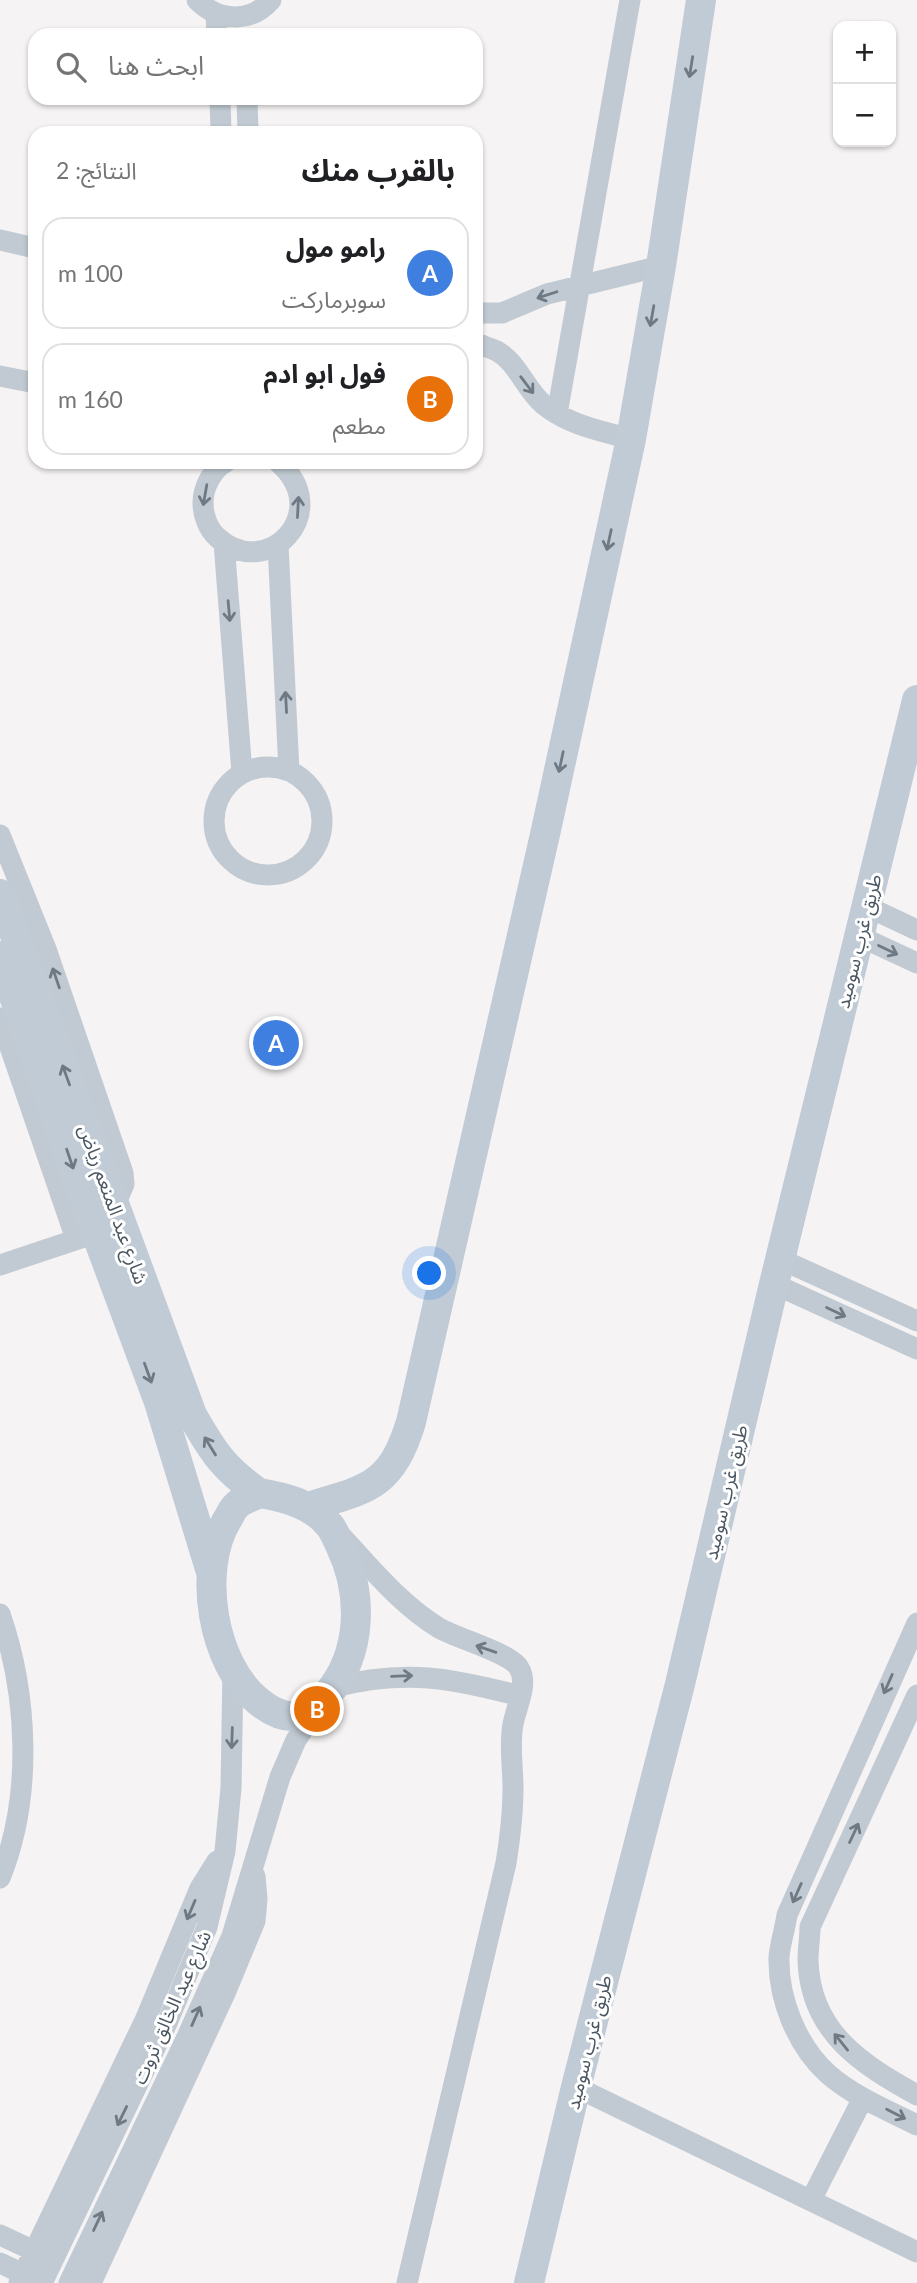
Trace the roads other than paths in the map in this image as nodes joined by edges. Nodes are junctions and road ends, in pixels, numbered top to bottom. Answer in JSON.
{"nodes":[{"id":1,"x":197,"y":0,"type":"edge"},
{"id":2,"x":271,"y":0,"type":"edge"},
{"id":3,"x":630,"y":0,"type":"edge"},
{"id":4,"x":701,"y":0,"type":"edge"},
{"id":5,"x":217,"y":24,"type":"edge"},
{"id":6,"x":244,"y":26,"type":"edge"},
{"id":7,"x":220,"y":105,"type":"edge"},
{"id":8,"x":247,"y":105,"type":"edge"},
{"id":9,"x":221,"y":126,"type":"edge"},
{"id":10,"x":248,"y":126,"type":"edge"},
{"id":11,"x":0,"y":240,"type":"edge"},
{"id":12,"x":28,"y":246,"type":"edge"},
{"id":13,"x":661,"y":265,"type":"junction"},
{"id":14,"x":579,"y":286,"type":"junction"},
{"id":15,"x":483,"y":313,"type":"edge"},
{"id":16,"x":502,"y":313,"type":"junction"},
{"id":17,"x":483,"y":346,"type":"edge"},
{"id":18,"x":498,"y":352,"type":"junction"},
{"id":19,"x":0,"y":376,"type":"edge"},
{"id":20,"x":28,"y":382,"type":"edge"},
{"id":21,"x":557,"y":414,"type":"junction"},
{"id":22,"x":631,"y":439,"type":"junction"},
{"id":23,"x":218,"y":469,"type":"edge"},
{"id":24,"x":286,"y":469,"type":"edge"},
{"id":25,"x":224,"y":543,"type":"junction"},
{"id":26,"x":278,"y":545,"type":"junction"},
{"id":27,"x":917,"y":700,"type":"edge"},
{"id":28,"x":289,"y":771,"type":"junction"},
{"id":29,"x":242,"y":773,"type":"junction"},
{"id":30,"x":0,"y":835,"type":"edge"},
{"id":31,"x":0,"y":894,"type":"edge"},
{"id":32,"x":866,"y":906,"type":"junction"},
{"id":33,"x":917,"y":930,"type":"edge"},
{"id":34,"x":859,"y":936,"type":"junction"},
{"id":35,"x":0,"y":956,"type":"edge"},
{"id":36,"x":917,"y":963,"type":"edge"},
{"id":37,"x":0,"y":1018,"type":"edge"},
{"id":38,"x":87,"y":1102,"type":"junction"},
{"id":39,"x":102,"y":1225,"type":"junction"},
{"id":40,"x":0,"y":1265,"type":"edge"},
{"id":41,"x":777,"y":1272,"type":"junction"},
{"id":42,"x":917,"y":1321,"type":"edge"},
{"id":43,"x":917,"y":1349,"type":"edge"},
{"id":44,"x":259,"y":1493,"type":"junction"},
{"id":45,"x":319,"y":1516,"type":"junction"},
{"id":46,"x":211,"y":1572,"type":"junction"},
{"id":47,"x":0,"y":1614,"type":"edge"},
{"id":48,"x":917,"y":1623,"type":"edge"},
{"id":49,"x":909,"y":1656,"type":"edge"},
{"id":50,"x":233,"y":1670,"type":"junction"},
{"id":51,"x":328,"y":1695,"type":"junction"},
{"id":52,"x":520,"y":1696,"type":"junction"},
{"id":53,"x":917,"y":1696,"type":"edge"},
{"id":54,"x":0,"y":1878,"type":"edge"},
{"id":55,"x":576,"y":2087,"type":"junction"},
{"id":56,"x":917,"y":2095,"type":"edge"},
{"id":57,"x":863,"y":2098,"type":"junction"},
{"id":58,"x":917,"y":2125,"type":"edge"},
{"id":59,"x":811,"y":2200,"type":"junction"},
{"id":60,"x":0,"y":2235,"type":"edge"},
{"id":61,"x":917,"y":2252,"type":"edge"},
{"id":62,"x":44,"y":2256,"type":"junction"},
{"id":63,"x":0,"y":2263,"type":"edge"},
{"id":64,"x":82,"y":2279,"type":"edge"},
{"id":65,"x":32,"y":2281,"type":"edge"},
{"id":66,"x":407,"y":2283,"type":"edge"},
{"id":67,"x":529,"y":2283,"type":"edge"}],
"edges":[{"from":1,"to":5,"type":"street"},
{"from":2,"to":6,"type":"street"},
{"from":3,"to":14,"type":"street"},
{"from":4,"to":13,"type":"street","one_way":true},
{"from":5,"to":6,"type":"street"},
{"from":7,"to":9,"type":"street"},
{"from":8,"to":10,"type":"street"},
{"from":11,"to":12,"type":"street"},
{"from":13,"to":14,"type":"street"},
{"from":13,"to":22,"type":"street","one_way":true},
{"from":14,"to":16,"type":"street","one_way":true},
{"from":14,"to":21,"type":"street"},
{"from":15,"to":16,"type":"street"},
{"from":16,"to":18,"type":"street"},
{"from":17,"to":18,"type":"street"},
{"from":18,"to":21,"type":"street","one_way":true},
{"from":19,"to":20,"type":"street"},
{"from":21,"to":22,"type":"street"},
{"from":22,"to":45,"type":"street","one_way":true},
{"from":23,"to":25,"type":"street","one_way":true},
{"from":26,"to":24,"type":"street","one_way":true},
{"from":25,"to":26,"type":"street"},
{"from":25,"to":29,"type":"street","one_way":true},
{"from":28,"to":26,"type":"street","one_way":true},
{"from":27,"to":32,"type":"street","name":"طريق غرب سوميد"},
{"from":28,"to":29,"type":"street"},
{"from":28,"to":29,"type":"street"},
{"from":38,"to":30,"type":"street","one_way":true},
{"from":38,"to":31,"type":"street","name":"شارع عبد المنعم رياض","one_way":true},
{"from":32,"to":33,"type":"street"},
{"from":32,"to":34,"type":"street","name":"طريق غرب سوميد"},
{"from":34,"to":36,"type":"street","one_way":true},
{"from":34,"to":41,"type":"street","name":"طريق غرب سوميد"},
{"from":35,"to":39,"type":"street","name":"شارع عبد المنعم رياض","one_way":true},
{"from":37,"to":39,"type":"street"},
{"from":38,"to":39,"type":"street","name":"شارع عبد المنعم رياض"},
{"from":39,"to":40,"type":"street"},
{"from":44,"to":39,"type":"street","name":"شارع عبد المنعم رياض","one_way":true},
{"from":39,"to":46,"type":"street","name":"شارع عبد المنعم رياض","one_way":true},
{"from":41,"to":42,"type":"street"},
{"from":41,"to":43,"type":"street","one_way":true},
{"from":41,"to":55,"type":"street","name":"طريق غرب سوميد"},
{"from":44,"to":45,"type":"street"},
{"from":44,"to":46,"type":"street"},
{"from":45,"to":51,"type":"street"},
{"from":52,"to":45,"type":"street","one_way":true},
{"from":46,"to":50,"type":"street"},
{"from":47,"to":54,"type":"street"},
{"from":48,"to":49,"type":"street"},
{"from":49,"to":57,"type":"street","one_way":true},
{"from":50,"to":51,"type":"street"},
{"from":50,"to":62,"type":"street","name":"شارع عبد الخالق ثروت","one_way":true},
{"from":51,"to":52,"type":"street","one_way":true},
{"from":64,"to":51,"type":"street","name":"شارع عبد الخالق ثروت","one_way":true},
{"from":52,"to":66,"type":"street"},
{"from":56,"to":53,"type":"street","one_way":true},
{"from":55,"to":59,"type":"street"},
{"from":55,"to":67,"type":"street","name":"طريق غرب سوميد"},
{"from":57,"to":58,"type":"street","one_way":true},
{"from":57,"to":59,"type":"street"},
{"from":59,"to":61,"type":"street"},
{"from":60,"to":62,"type":"street"},
{"from":62,"to":64,"type":"street"},
{"from":62,"to":65,"type":"street","name":"شارع عبد الخالق ثروت"},
{"from":63,"to":65,"type":"street"}]}
